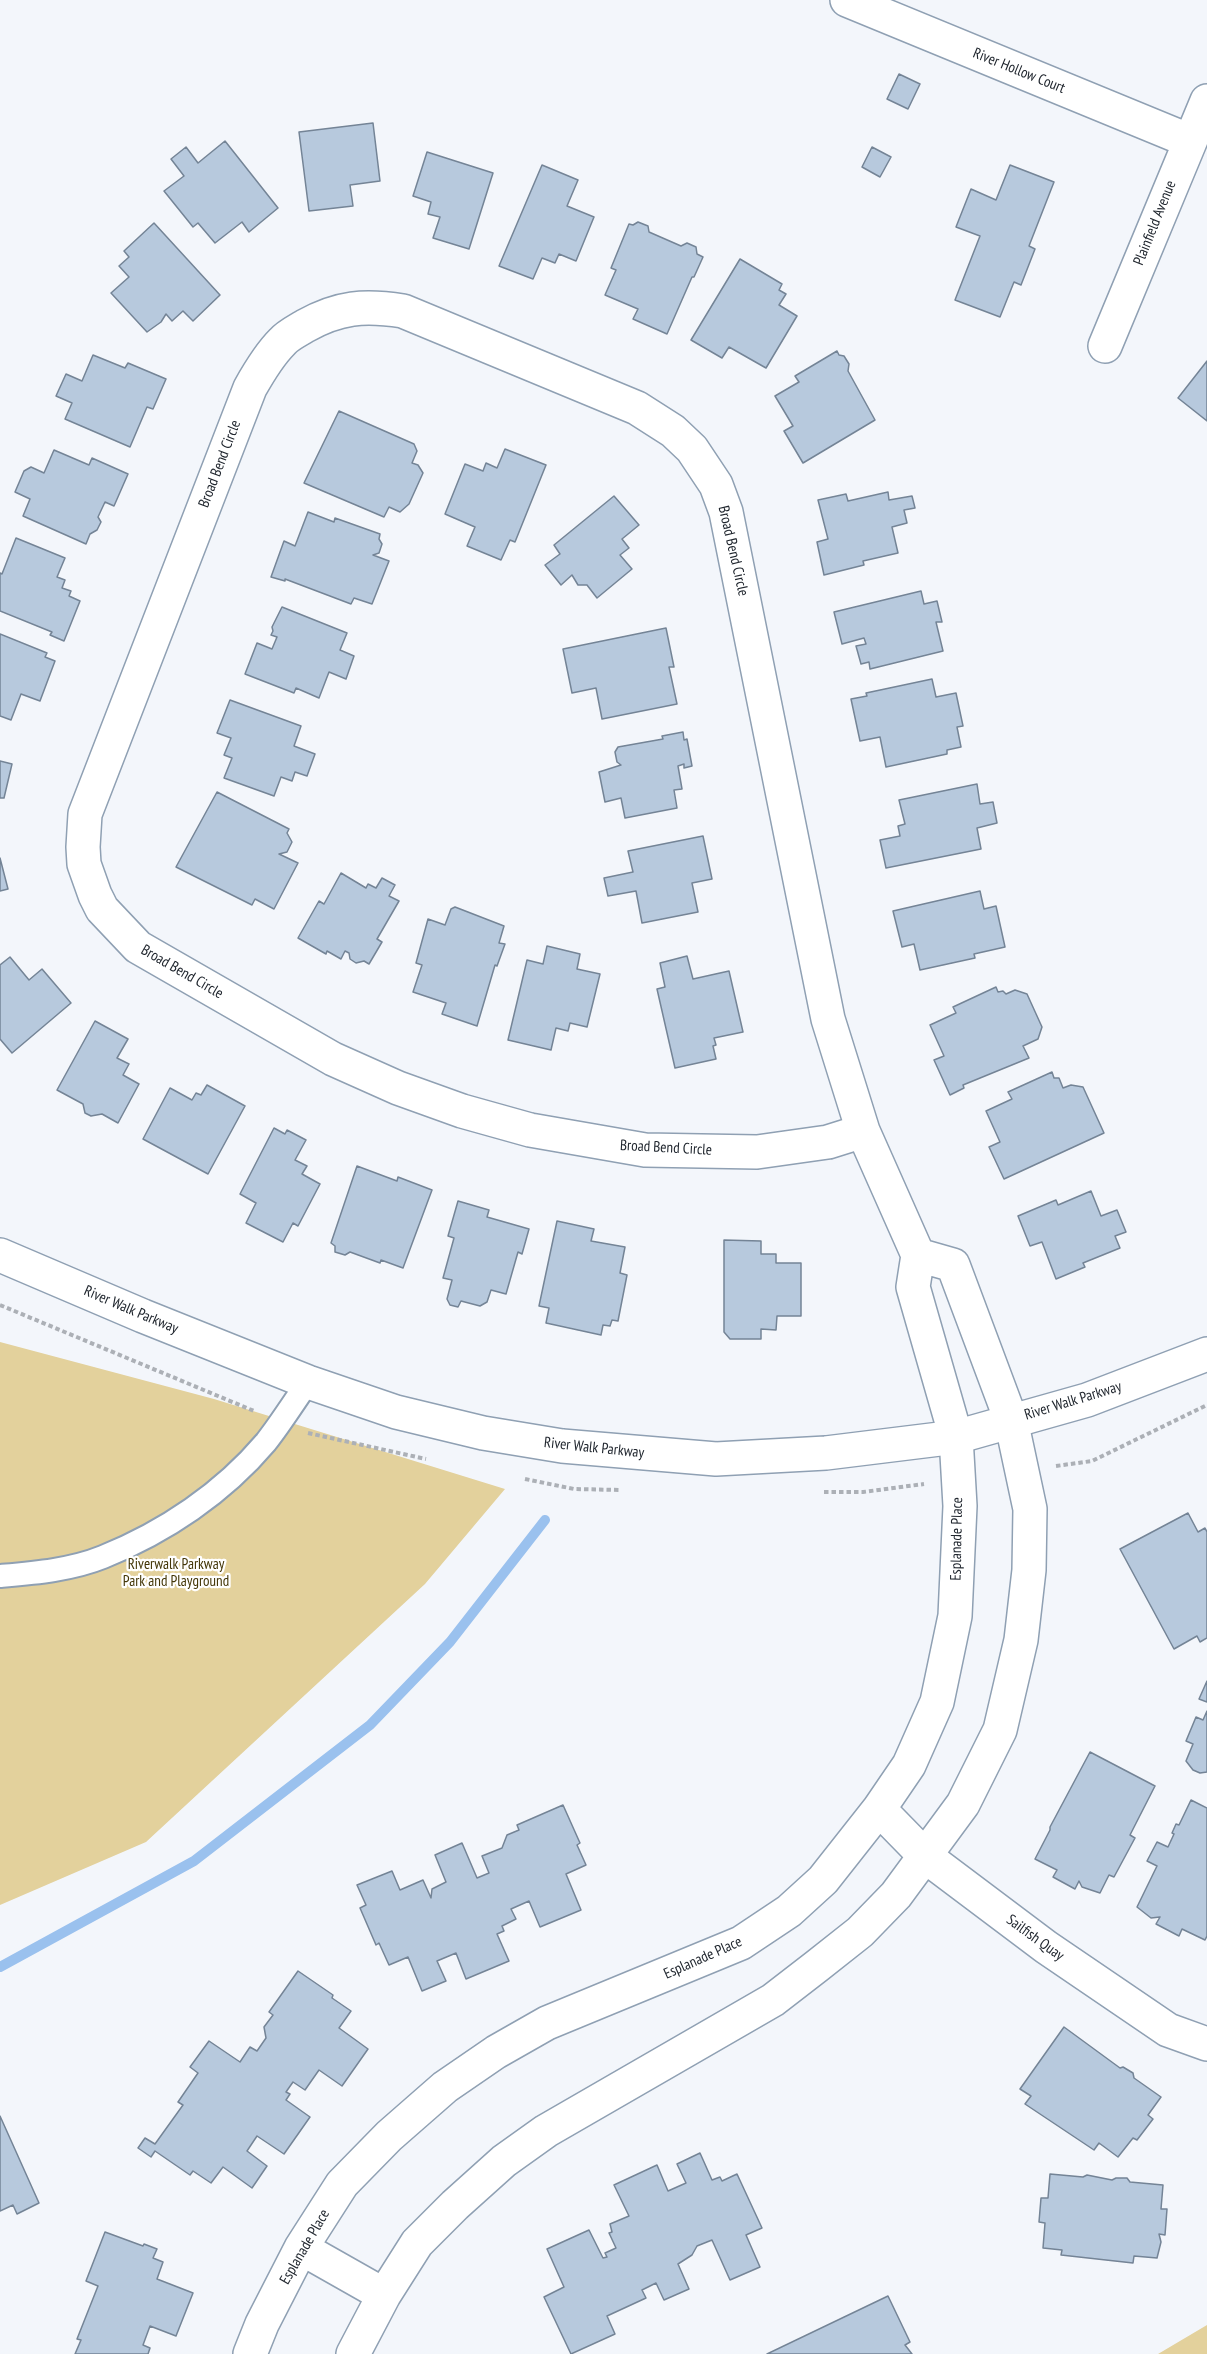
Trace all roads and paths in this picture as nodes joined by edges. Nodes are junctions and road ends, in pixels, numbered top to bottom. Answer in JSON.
{"nodes":[{"id":1,"x":847,"y":0,"type":"edge"},
{"id":2,"x":1207,"y":101,"type":"edge"},
{"id":3,"x":1190,"y":141,"type":"junction"},
{"id":4,"x":1105,"y":346,"type":"dead end"},
{"id":5,"x":862,"y":1131,"type":"junction"},
{"id":6,"x":0,"y":1255,"type":"edge"},
{"id":7,"x":918,"y":1255,"type":"junction"},
{"id":8,"x":1207,"y":1354,"type":"edge"},
{"id":9,"x":308,"y":1382,"type":"junction"},
{"id":10,"x":1011,"y":1420,"type":"junction"},
{"id":11,"x":956,"y":1437,"type":"junction"},
{"id":12,"x":0,"y":1576,"type":"edge"},
{"id":13,"x":879,"y":1809,"type":"junction"},
{"id":14,"x":925,"y":1856,"type":"junction"},
{"id":15,"x":1207,"y":2044,"type":"edge"},
{"id":16,"x":301,"y":2248,"type":"junction"},
{"id":17,"x":384,"y":2295,"type":"junction"},
{"id":18,"x":250,"y":2354,"type":"edge"},
{"id":19,"x":353,"y":2354,"type":"edge"}],
"edges":[{"from":1,"to":3,"type":"street","name":"River Hollow Court"},
{"from":2,"to":3,"type":"street","name":"Plainfield Avenue"},
{"from":3,"to":4,"type":"street","name":"Plainfield Avenue"},
{"from":5,"to":5,"type":"street","name":"Broad Bend Circle"},
{"from":5,"to":7,"type":"street","name":"Broad Bend Circle"},
{"from":6,"to":9,"type":"street","name":"River Walk Parkway"},
{"from":7,"to":10,"type":"street"},
{"from":7,"to":11,"type":"street"},
{"from":8,"to":10,"type":"street","name":"River Walk Parkway"},
{"from":9,"to":11,"type":"street","name":"River Walk Parkway"},
{"from":9,"to":12,"type":"lane"},
{"from":10,"to":11,"type":"street","name":"River Walk Parkway"},
{"from":10,"to":14,"type":"street"},
{"from":11,"to":13,"type":"street","name":"Esplanade Place"},
{"from":13,"to":14,"type":"street","name":"Sailfish Quay"},
{"from":13,"to":16,"type":"street","name":"Esplanade Place"},
{"from":14,"to":15,"type":"street","name":"Sailfish Quay"},
{"from":14,"to":17,"type":"street"},
{"from":16,"to":17,"type":"street"},
{"from":16,"to":18,"type":"street","name":"Esplanade Place"},
{"from":17,"to":19,"type":"street"}]}
